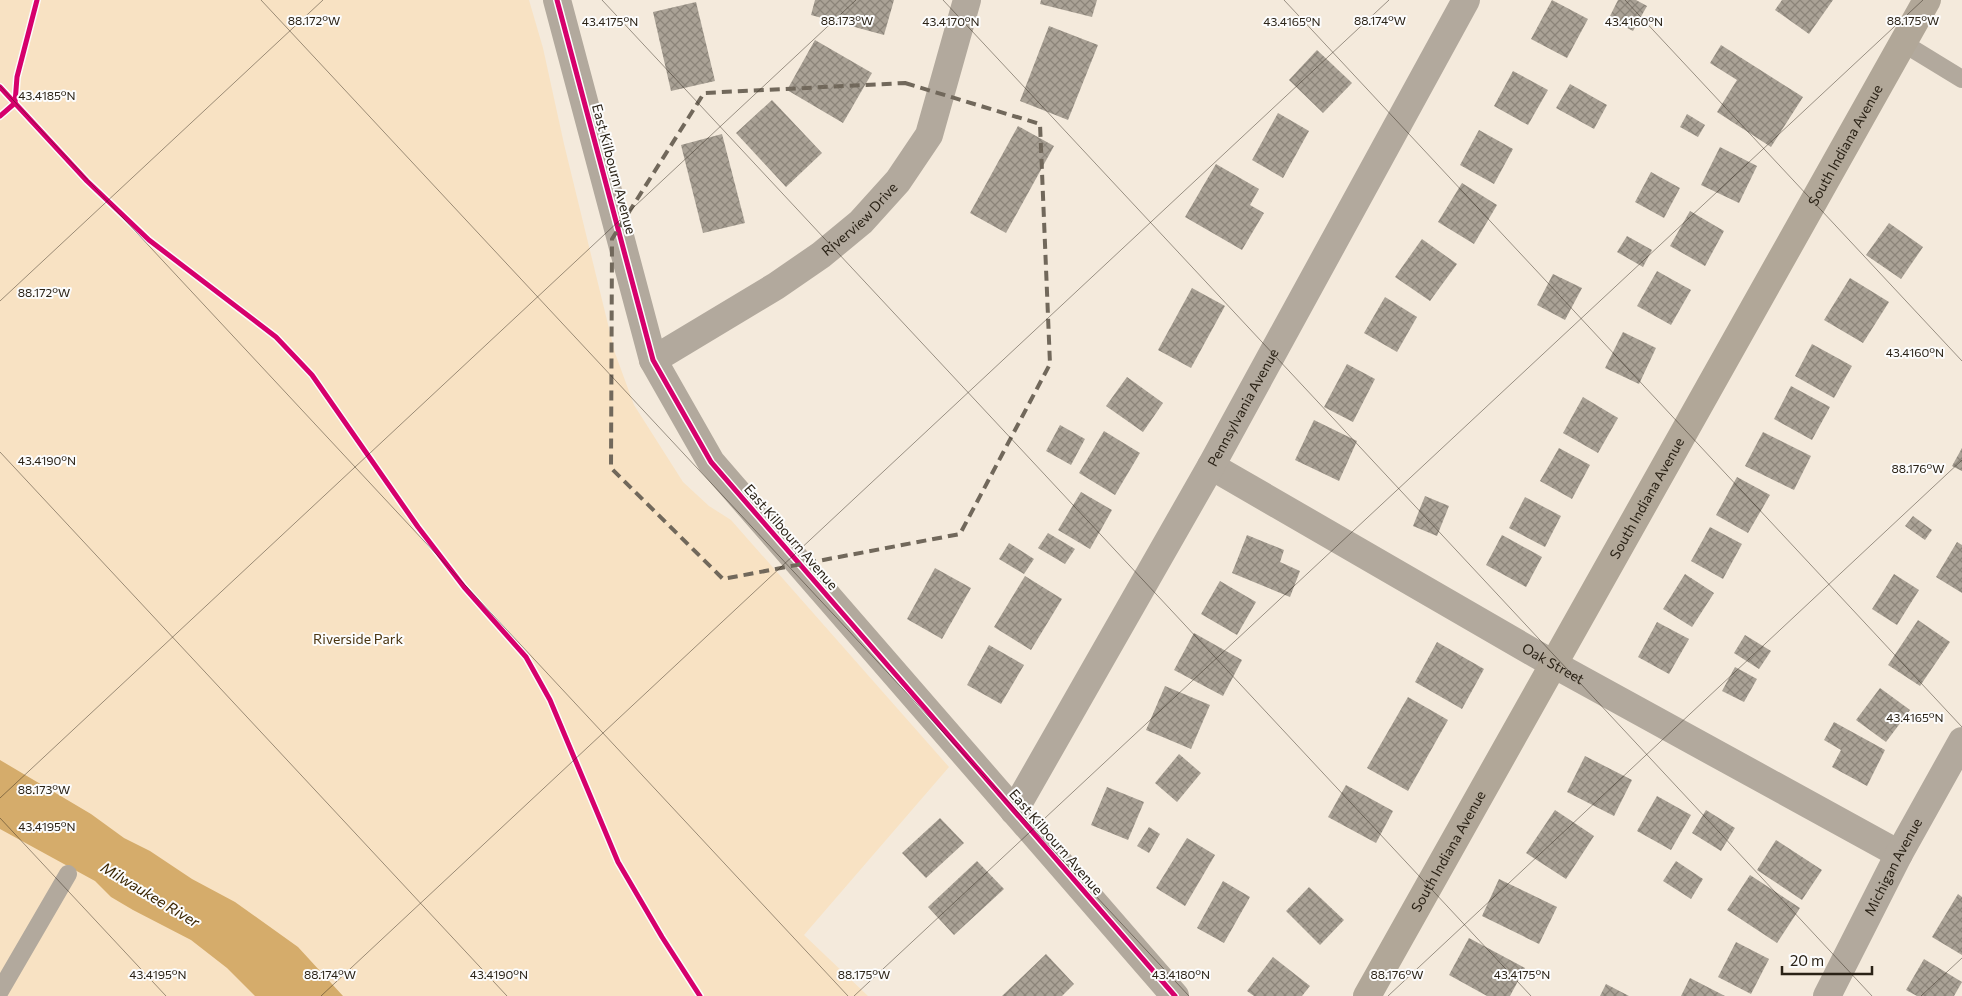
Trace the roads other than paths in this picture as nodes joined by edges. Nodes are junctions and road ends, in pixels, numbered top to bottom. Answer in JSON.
{"nodes":[{"id":1,"x":557,"y":0,"type":"edge"},
{"id":2,"x":967,"y":0,"type":"edge"},
{"id":3,"x":1466,"y":0,"type":"edge"},
{"id":4,"x":1927,"y":0,"type":"edge"},
{"id":5,"x":1902,"y":43,"type":"junction"},
{"id":6,"x":1962,"y":79,"type":"edge"},
{"id":7,"x":653,"y":360,"type":"junction"},
{"id":8,"x":1210,"y":466,"type":"junction"},
{"id":9,"x":1555,"y":665,"type":"junction"},
{"id":10,"x":1962,"y":741,"type":"edge"},
{"id":11,"x":1014,"y":811,"type":"junction"},
{"id":12,"x":1899,"y":854,"type":"junction"},
{"id":13,"x":68,"y":874,"type":"dead end"},
{"id":14,"x":0,"y":991,"type":"edge"},
{"id":15,"x":1175,"y":996,"type":"edge"},
{"id":16,"x":1368,"y":996,"type":"edge"},
{"id":17,"x":1827,"y":996,"type":"edge"}],
"edges":[{"from":1,"to":7,"type":"street","name":"East Kilbourn Avenue"},
{"from":2,"to":7,"type":"street","name":"Riverview Drive"},
{"from":3,"to":8,"type":"street","name":"Pennsylvania Avenue"},
{"from":4,"to":5,"type":"street","name":"South Indiana Avenue"},
{"from":5,"to":6,"type":"lane"},
{"from":5,"to":9,"type":"street","name":"South Indiana Avenue"},
{"from":7,"to":11,"type":"street","name":"East Kilbourn Avenue"},
{"from":8,"to":9,"type":"street","name":"Oak Street"},
{"from":8,"to":11,"type":"street","name":"Pennsylvania Avenue"},
{"from":9,"to":12,"type":"street","name":"Oak Street"},
{"from":9,"to":16,"type":"street","name":"South Indiana Avenue"},
{"from":10,"to":12,"type":"street","name":"Michigan Avenue"},
{"from":11,"to":15,"type":"street","name":"East Kilbourn Avenue"},
{"from":12,"to":17,"type":"street","name":"Michigan Avenue"},
{"from":13,"to":14,"type":"lane"}]}
